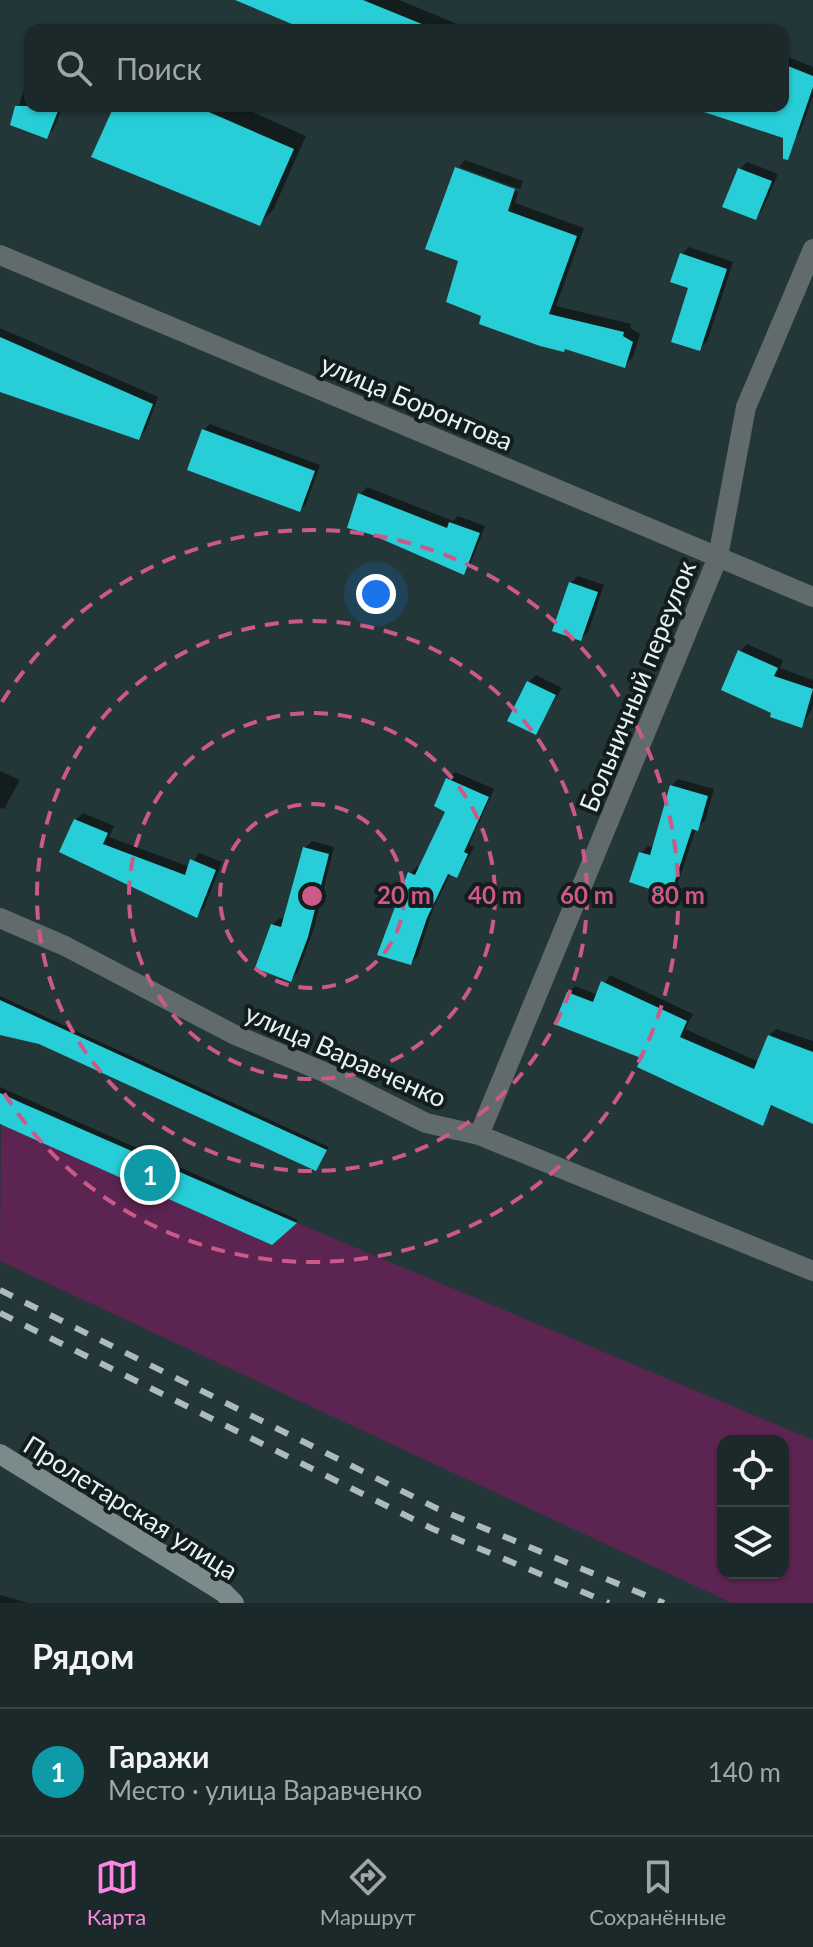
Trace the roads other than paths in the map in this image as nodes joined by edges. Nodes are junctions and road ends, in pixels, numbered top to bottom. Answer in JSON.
{"nodes":[{"id":1,"x":813,"y":249,"type":"edge"},
{"id":2,"x":0,"y":255,"type":"edge"},
{"id":3,"x":718,"y":557,"type":"junction"},
{"id":4,"x":813,"y":597,"type":"edge"},
{"id":5,"x":0,"y":918,"type":"edge"},
{"id":6,"x":479,"y":1135,"type":"junction"},
{"id":7,"x":813,"y":1271,"type":"edge"},
{"id":8,"x":0,"y":1454,"type":"edge"},
{"id":9,"x":234,"y":1603,"type":"edge"}],
"edges":[{"from":1,"to":3,"type":"street","name":"Больничный переулок"},
{"from":2,"to":3,"type":"street","name":"улица Боронтова"},
{"from":3,"to":4,"type":"street","name":"улица Боронтова"},
{"from":3,"to":6,"type":"street","name":"Больничный переулок"},
{"from":5,"to":6,"type":"street","name":"улица Варавченко"},
{"from":6,"to":7,"type":"street","name":"улица Варавченко"},
{"from":8,"to":9,"type":"street","name":"Пролетарская улица"}]}
